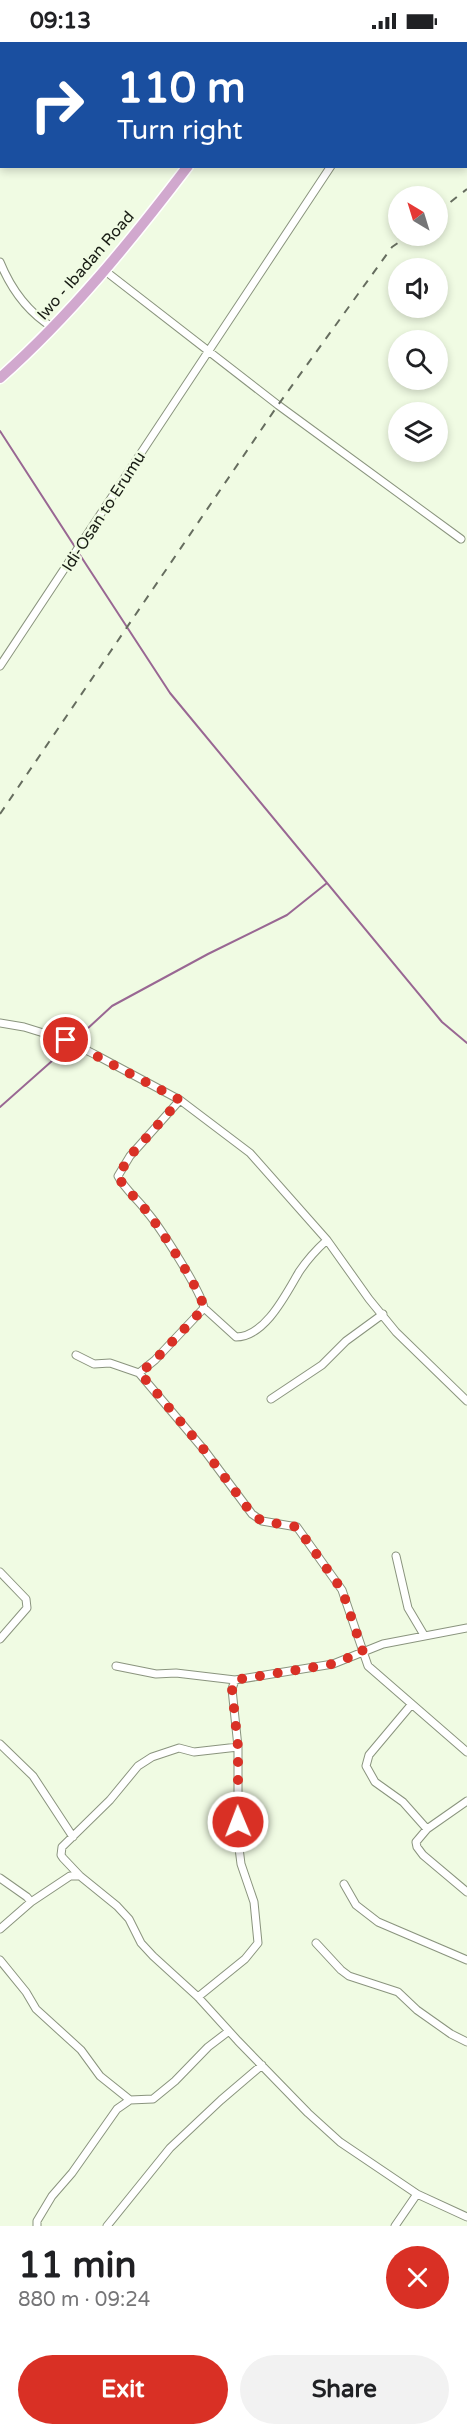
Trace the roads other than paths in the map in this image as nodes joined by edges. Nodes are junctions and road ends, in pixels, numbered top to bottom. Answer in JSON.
{"nodes":[{"id":1,"x":186,"y":168,"type":"edge"},
{"id":2,"x":330,"y":168,"type":"edge"},
{"id":3,"x":0,"y":262,"type":"edge"},
{"id":4,"x":104,"y":270,"type":"junction"},
{"id":5,"x":52,"y":327,"type":"junction"},
{"id":6,"x":206,"y":354,"type":"junction"},
{"id":7,"x":0,"y":378,"type":"edge"},
{"id":8,"x":461,"y":539,"type":"dead end"},
{"id":9,"x":0,"y":666,"type":"edge"},
{"id":10,"x":0,"y":1023,"type":"edge"},
{"id":11,"x":180,"y":1100,"type":"junction"},
{"id":12,"x":327,"y":1240,"type":"junction"},
{"id":13,"x":204,"y":1308,"type":"junction"},
{"id":14,"x":383,"y":1314,"type":"junction"},
{"id":15,"x":76,"y":1355,"type":"dead end"},
{"id":16,"x":140,"y":1373,"type":"junction"},
{"id":17,"x":271,"y":1399,"type":"dead end"},
{"id":18,"x":467,"y":1401,"type":"edge"},
{"id":19,"x":396,"y":1556,"type":"dead end"},
{"id":20,"x":0,"y":1572,"type":"edge"},
{"id":21,"x":467,"y":1628,"type":"edge"},
{"id":22,"x":424,"y":1635,"type":"junction"},
{"id":23,"x":0,"y":1639,"type":"edge"},
{"id":24,"x":363,"y":1652,"type":"junction"},
{"id":25,"x":116,"y":1666,"type":"dead end"},
{"id":26,"x":235,"y":1680,"type":"junction"},
{"id":27,"x":411,"y":1705,"type":"junction"},
{"id":28,"x":0,"y":1744,"type":"edge"},
{"id":29,"x":238,"y":1747,"type":"junction"},
{"id":30,"x":467,"y":1752,"type":"edge"},
{"id":31,"x":467,"y":1801,"type":"edge"},
{"id":32,"x":427,"y":1829,"type":"junction"},
{"id":33,"x":73,"y":1837,"type":"junction"},
{"id":34,"x":80,"y":1876,"type":"junction"},
{"id":35,"x":0,"y":1878,"type":"edge"},
{"id":36,"x":344,"y":1884,"type":"dead end"},
{"id":37,"x":467,"y":1892,"type":"edge"},
{"id":38,"x":31,"y":1902,"type":"junction"},
{"id":39,"x":0,"y":1929,"type":"edge"},
{"id":40,"x":316,"y":1943,"type":"dead end"},
{"id":41,"x":0,"y":1960,"type":"edge"},
{"id":42,"x":467,"y":1960,"type":"edge"},
{"id":43,"x":198,"y":1997,"type":"junction"},
{"id":44,"x":230,"y":2031,"type":"junction"},
{"id":45,"x":467,"y":2042,"type":"edge"},
{"id":46,"x":262,"y":2065,"type":"junction"},
{"id":47,"x":130,"y":2100,"type":"junction"},
{"id":48,"x":417,"y":2194,"type":"junction"},
{"id":49,"x":467,"y":2217,"type":"edge"},
{"id":50,"x":37,"y":2226,"type":"edge"},
{"id":51,"x":107,"y":2226,"type":"edge"},
{"id":52,"x":395,"y":2226,"type":"edge"}],
"edges":[{"from":1,"to":4,"type":"main road","name":"Iwo - Ibadan Road"},
{"from":2,"to":6,"type":"street","name":"Idi-Osan to Erumu"},
{"from":3,"to":5,"type":"street"},
{"from":4,"to":5,"type":"main road","name":"Iwo - Ibadan Road"},
{"from":4,"to":6,"type":"street"},
{"from":5,"to":7,"type":"main road","name":"Iwo - Ibadan Road"},
{"from":6,"to":8,"type":"street"},
{"from":6,"to":9,"type":"street","name":"Idi-Osan to Erumu"},
{"from":10,"to":11,"type":"street"},
{"from":11,"to":12,"type":"street"},
{"from":11,"to":13,"type":"street"},
{"from":12,"to":13,"type":"street"},
{"from":12,"to":14,"type":"street"},
{"from":13,"to":16,"type":"street"},
{"from":14,"to":17,"type":"street"},
{"from":14,"to":18,"type":"street"},
{"from":15,"to":16,"type":"street"},
{"from":16,"to":24,"type":"street"},
{"from":19,"to":22,"type":"street"},
{"from":20,"to":23,"type":"street"},
{"from":21,"to":22,"type":"street"},
{"from":22,"to":24,"type":"street"},
{"from":24,"to":26,"type":"street"},
{"from":24,"to":27,"type":"street"},
{"from":25,"to":26,"type":"street"},
{"from":26,"to":29,"type":"street"},
{"from":27,"to":30,"type":"street"},
{"from":27,"to":32,"type":"street"},
{"from":28,"to":33,"type":"street"},
{"from":29,"to":33,"type":"street"},
{"from":29,"to":43,"type":"street"},
{"from":31,"to":32,"type":"street"},
{"from":32,"to":37,"type":"street"},
{"from":33,"to":34,"type":"street"},
{"from":34,"to":38,"type":"street"},
{"from":34,"to":43,"type":"street"},
{"from":35,"to":38,"type":"street"},
{"from":36,"to":42,"type":"street"},
{"from":38,"to":39,"type":"street"},
{"from":40,"to":45,"type":"street"},
{"from":41,"to":47,"type":"street"},
{"from":43,"to":44,"type":"street"},
{"from":44,"to":46,"type":"street"},
{"from":44,"to":47,"type":"street"},
{"from":46,"to":48,"type":"street"},
{"from":46,"to":51,"type":"street"},
{"from":47,"to":50,"type":"street"},
{"from":48,"to":49,"type":"street"},
{"from":48,"to":52,"type":"street"}]}
